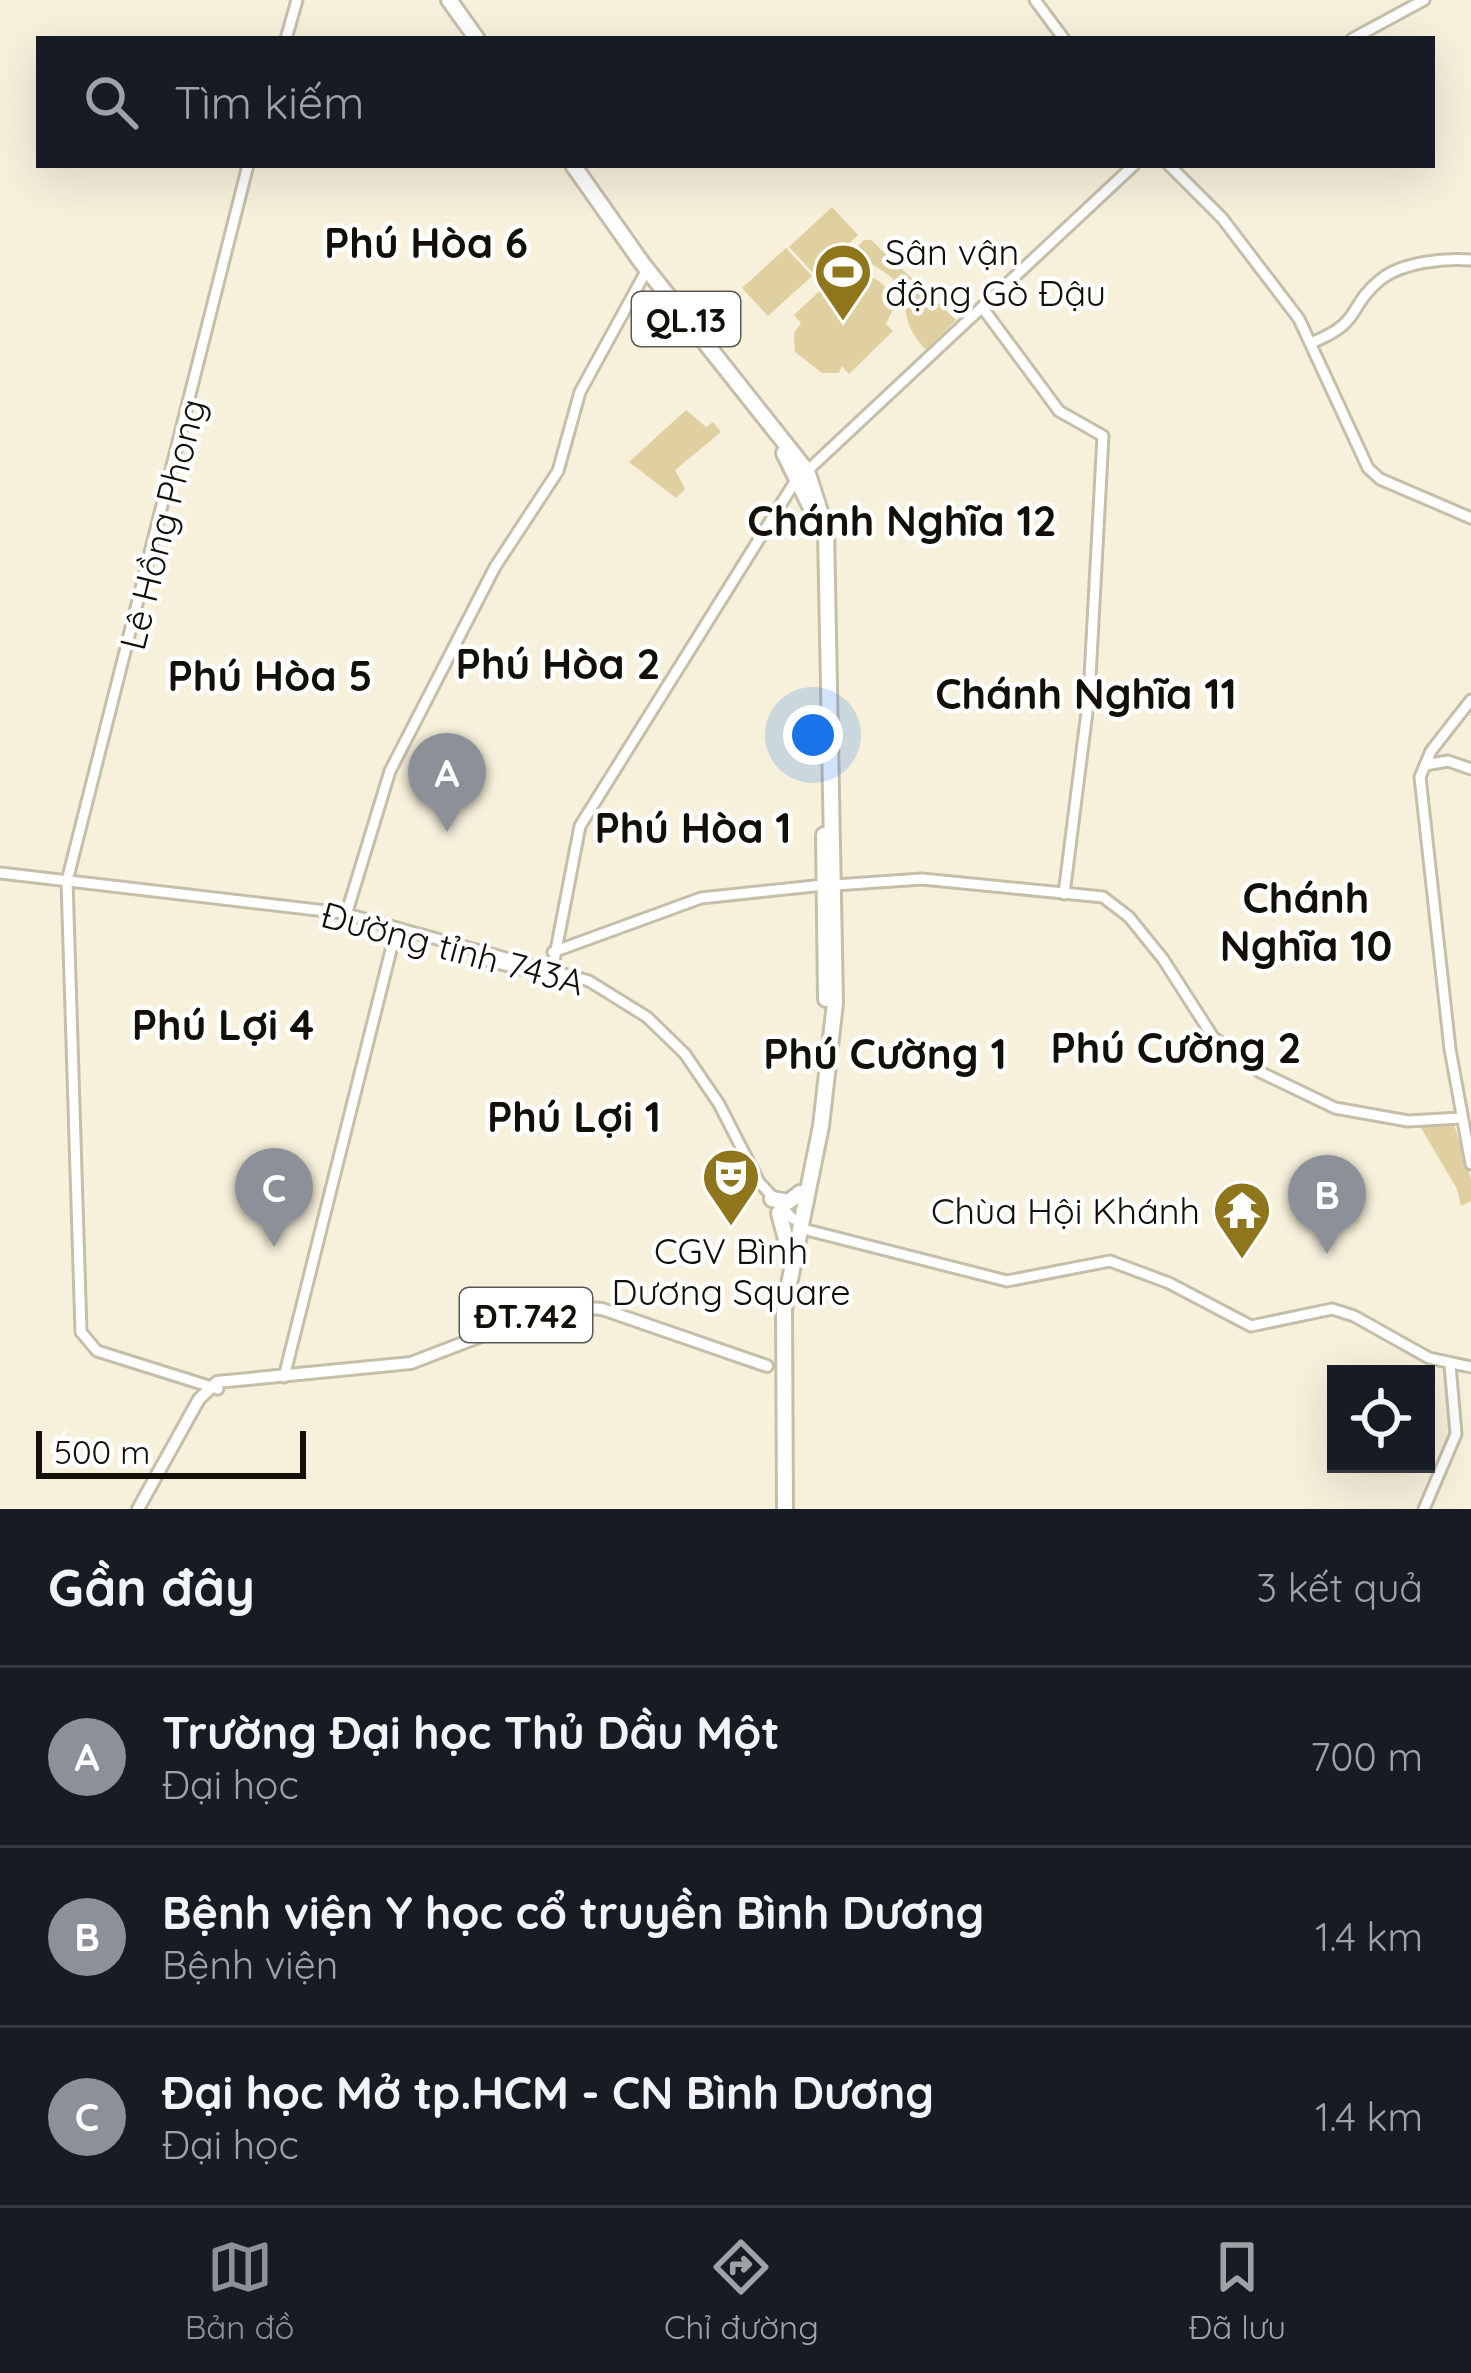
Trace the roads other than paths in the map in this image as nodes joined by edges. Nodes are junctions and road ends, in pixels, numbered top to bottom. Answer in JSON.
{"nodes":[{"id":1,"x":294,"y":0,"type":"edge"},
{"id":2,"x":453,"y":0,"type":"edge"},
{"id":3,"x":1035,"y":0,"type":"edge"},
{"id":4,"x":1424,"y":0,"type":"edge"},
{"id":5,"x":285,"y":36,"type":"edge"},
{"id":6,"x":479,"y":36,"type":"edge"},
{"id":7,"x":1062,"y":36,"type":"edge"},
{"id":8,"x":1358,"y":36,"type":"edge"},
{"id":9,"x":249,"y":168,"type":"edge"},
{"id":10,"x":572,"y":168,"type":"edge"},
{"id":11,"x":572,"y":168,"type":"edge"},
{"id":12,"x":1131,"y":168,"type":"edge"},
{"id":13,"x":1168,"y":168,"type":"edge"},
{"id":14,"x":1471,"y":260,"type":"edge"},
{"id":15,"x":646,"y":277,"type":"junction"},
{"id":16,"x":982,"y":307,"type":"junction"},
{"id":17,"x":1313,"y":342,"type":"junction"},
{"id":18,"x":802,"y":474,"type":"junction"},
{"id":19,"x":1471,"y":518,"type":"edge"},
{"id":20,"x":1471,"y":700,"type":"edge"},
{"id":21,"x":1431,"y":751,"type":"junction"},
{"id":22,"x":1441,"y":760,"type":"junction"},
{"id":23,"x":1423,"y":766,"type":"junction"},
{"id":24,"x":1471,"y":769,"type":"edge"},
{"id":25,"x":0,"y":876,"type":"edge"},
{"id":26,"x":69,"y":885,"type":"junction"},
{"id":27,"x":829,"y":885,"type":"junction"},
{"id":28,"x":1062,"y":894,"type":"junction"},
{"id":29,"x":348,"y":918,"type":"junction"},
{"id":30,"x":394,"y":934,"type":"junction"},
{"id":31,"x":553,"y":952,"type":"junction"},
{"id":32,"x":551,"y":974,"type":"junction"},
{"id":33,"x":1461,"y":1118,"type":"junction"},
{"id":34,"x":1471,"y":1164,"type":"edge"},
{"id":35,"x":797,"y":1216,"type":"junction"},
{"id":36,"x":791,"y":1248,"type":"junction"},
{"id":37,"x":1450,"y":1365,"type":"junction"},
{"id":38,"x":774,"y":1367,"type":"junction"},
{"id":39,"x":1471,"y":1367,"type":"edge"},
{"id":40,"x":284,"y":1378,"type":"junction"},
{"id":41,"x":217,"y":1386,"type":"junction"},
{"id":42,"x":142,"y":1509,"type":"edge"},
{"id":43,"x":782,"y":1509,"type":"edge"},
{"id":44,"x":1424,"y":1509,"type":"edge"}],
"edges":[{"from":1,"to":5,"type":"street"},
{"from":2,"to":6,"type":"highway"},
{"from":3,"to":7,"type":"street"},
{"from":4,"to":8,"type":"street"},
{"from":9,"to":26,"type":"street","name":"Lê Hồng Phong"},
{"from":10,"to":15,"type":"highway","number":"QL.13"},
{"from":11,"to":18,"type":"highway","number":"QL.13"},
{"from":12,"to":16,"type":"street"},
{"from":13,"to":17,"type":"street"},
{"from":14,"to":17,"type":"street"},
{"from":15,"to":18,"type":"highway","number":"QL.13"},
{"from":15,"to":29,"type":"street"},
{"from":16,"to":18,"type":"street"},
{"from":16,"to":28,"type":"street"},
{"from":17,"to":19,"type":"street"},
{"from":18,"to":27,"type":"highway","number":"QL.13"},
{"from":18,"to":31,"type":"street"},
{"from":20,"to":21,"type":"street"},
{"from":21,"to":22,"type":"street"},
{"from":21,"to":23,"type":"street"},
{"from":22,"to":23,"type":"street"},
{"from":22,"to":24,"type":"street"},
{"from":23,"to":33,"type":"street"},
{"from":25,"to":26,"type":"street","name":"Đường tỉnh 743A"},
{"from":26,"to":29,"type":"street","name":"Đường tỉnh 743A"},
{"from":26,"to":41,"type":"street","name":"Lê Hồng Phong"},
{"from":27,"to":28,"type":"street"},
{"from":27,"to":31,"type":"street"},
{"from":27,"to":35,"type":"highway","number":"QL.13"},
{"from":28,"to":33,"type":"street"},
{"from":29,"to":30,"type":"street","name":"Đường tỉnh 743A"},
{"from":29,"to":32,"type":"street","name":"Đường tỉnh 743A"},
{"from":30,"to":32,"type":"street","name":"Đường tỉnh 743A"},
{"from":30,"to":40,"type":"street"},
{"from":31,"to":32,"type":"street"},
{"from":32,"to":35,"type":"street","name":"Đường tỉnh 743A"},
{"from":33,"to":34,"type":"street"},
{"from":35,"to":36,"type":"highway"},
{"from":35,"to":36,"type":"highway"},
{"from":35,"to":37,"type":"street"},
{"from":36,"to":38,"type":"highway"},
{"from":37,"to":39,"type":"street"},
{"from":37,"to":44,"type":"street"},
{"from":38,"to":40,"type":"main road","number":"ĐT.742"},
{"from":38,"to":43,"type":"highway"},
{"from":38,"to":43,"type":"highway"},
{"from":40,"to":41,"type":"main road","number":"ĐT.742"},
{"from":41,"to":42,"type":"main road"}]}
